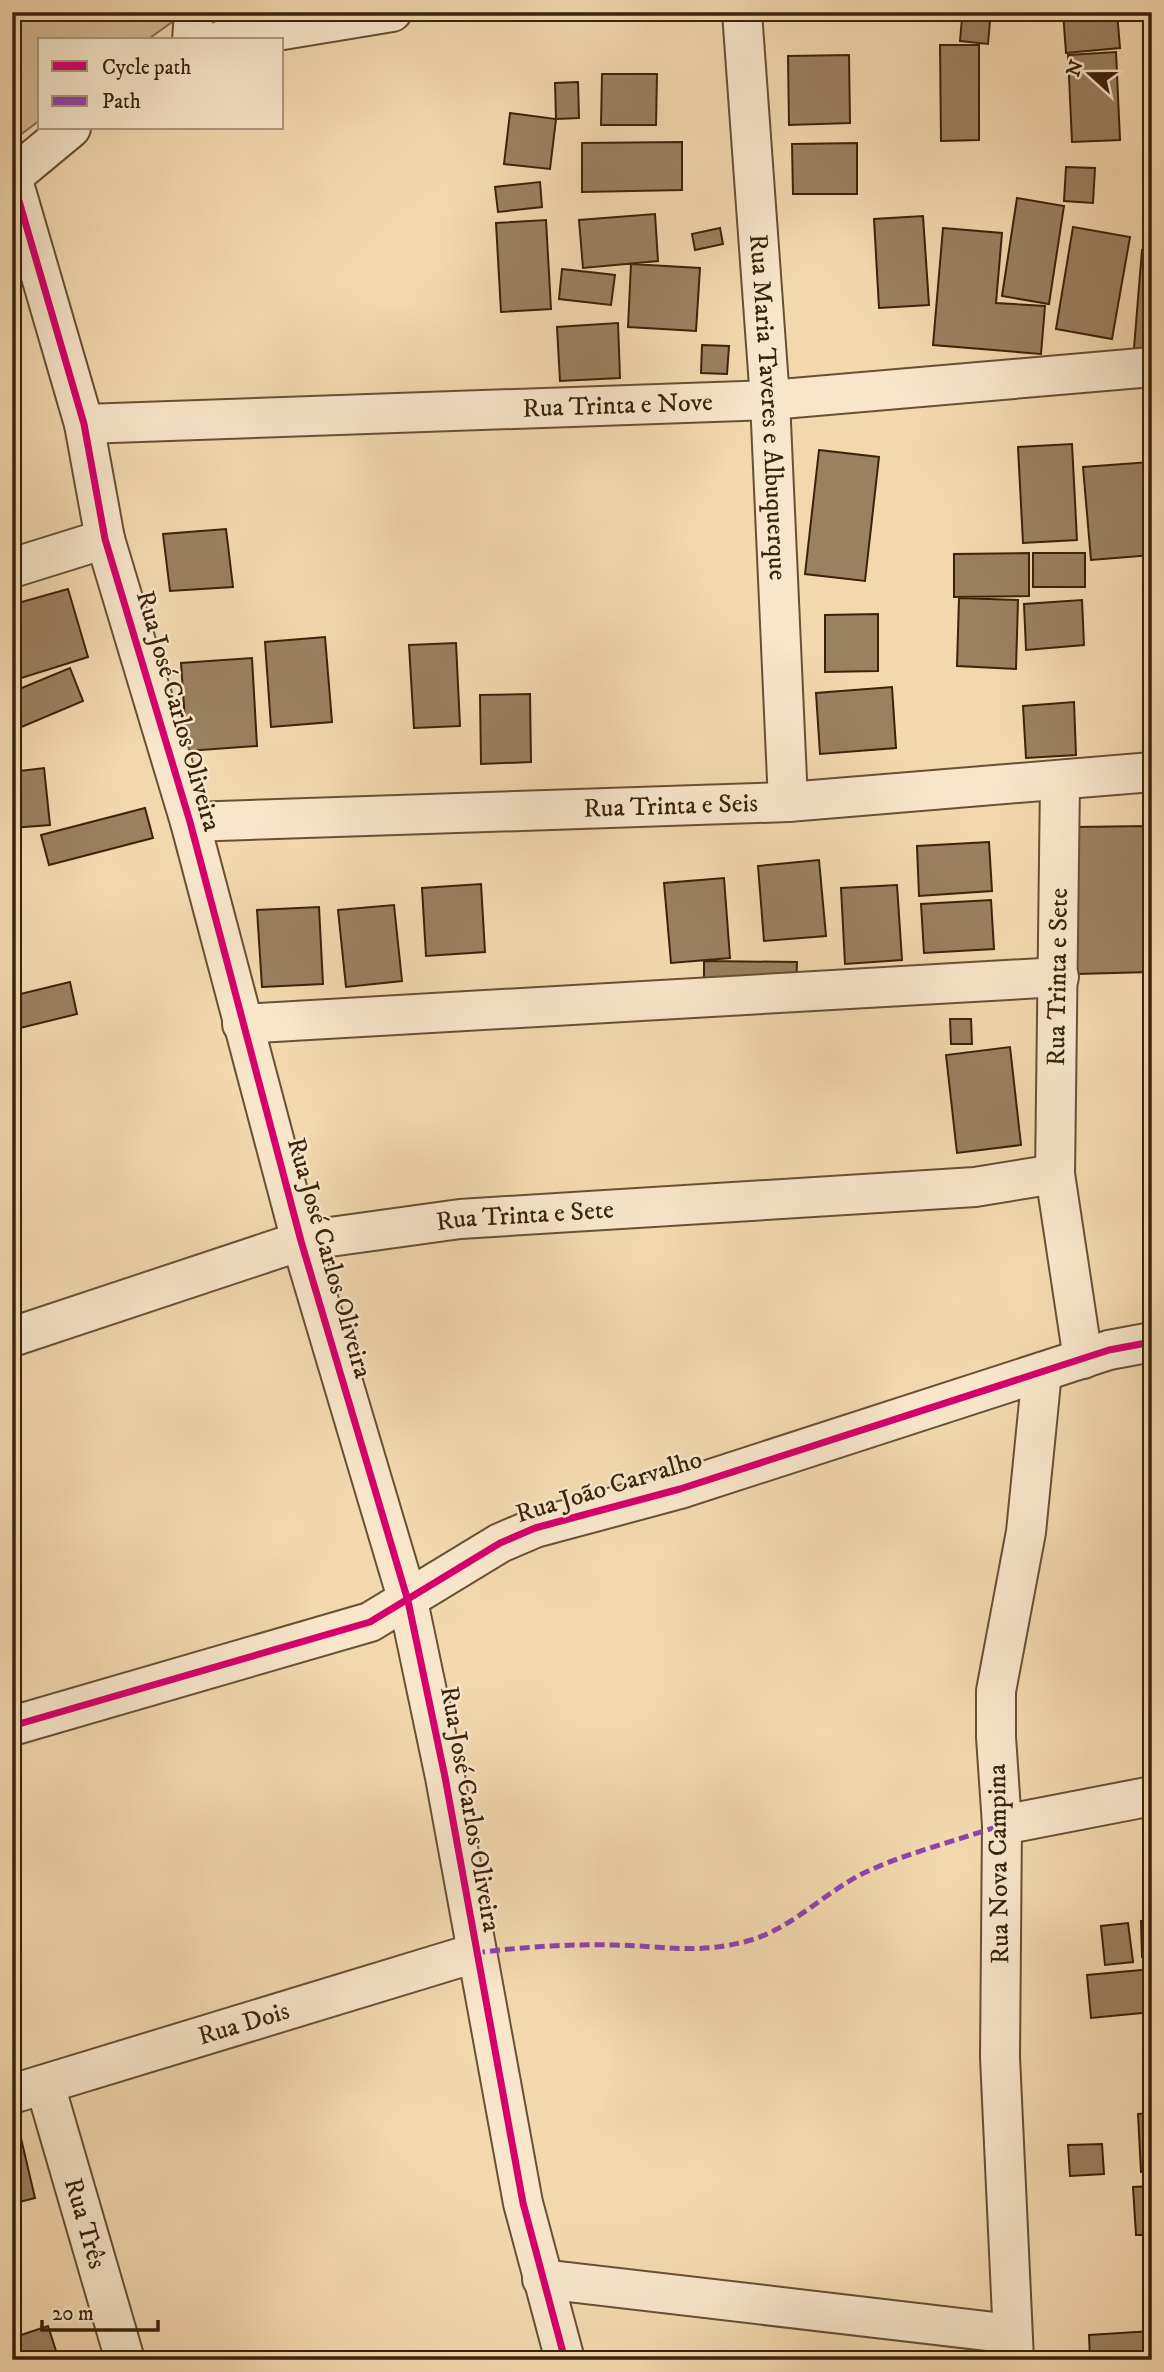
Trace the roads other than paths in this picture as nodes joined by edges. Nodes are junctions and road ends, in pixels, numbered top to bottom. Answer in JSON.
{"nodes":[{"id":1,"x":194,"y":12,"type":"edge"},
{"id":2,"x":390,"y":12,"type":"edge"},
{"id":3,"x":742,"y":12,"type":"edge"},
{"id":4,"x":192,"y":38,"type":"edge"},
{"id":5,"x":234,"y":38,"type":"edge"},
{"id":6,"x":69,"y":130,"type":"edge"},
{"id":7,"x":12,"y":177,"type":"edge"},
{"id":8,"x":1152,"y":367,"type":"edge"},
{"id":9,"x":770,"y":400,"type":"junction"},
{"id":10,"x":84,"y":424,"type":"junction"},
{"id":11,"x":105,"y":539,"type":"junction"},
{"id":12,"x":12,"y":568,"type":"edge"},
{"id":13,"x":1152,"y":772,"type":"edge"},
{"id":14,"x":1060,"y":781,"type":"junction"},
{"id":15,"x":788,"y":802,"type":"junction"},
{"id":16,"x":190,"y":822,"type":"junction"},
{"id":17,"x":1059,"y":977,"type":"junction"},
{"id":18,"x":242,"y":1024,"type":"junction"},
{"id":19,"x":1055,"y":1174,"type":"junction"},
{"id":20,"x":300,"y":1241,"type":"junction"},
{"id":21,"x":12,"y":1337,"type":"edge"},
{"id":22,"x":1152,"y":1342,"type":"edge"},
{"id":23,"x":1083,"y":1359,"type":"junction"},
{"id":24,"x":1042,"y":1373,"type":"junction"},
{"id":25,"x":408,"y":1601,"type":"junction"},
{"id":26,"x":12,"y":1727,"type":"edge"},
{"id":27,"x":1152,"y":1797,"type":"edge"},
{"id":28,"x":1002,"y":1825,"type":"junction"},
{"id":29,"x":475,"y":1953,"type":"junction"},
{"id":30,"x":29,"y":2089,"type":"edge"},
{"id":31,"x":542,"y":2279,"type":"junction"},
{"id":32,"x":1013,"y":2347,"type":"edge"},
{"id":33,"x":125,"y":2360,"type":"edge"},
{"id":34,"x":565,"y":2360,"type":"edge"}],
"edges":[{"from":1,"to":4,"type":"street"},
{"from":2,"to":5,"type":"street"},
{"from":3,"to":9,"type":"street","name":"Rua Maria Taveres e Albuquerque"},
{"from":6,"to":7,"type":"street"},
{"from":7,"to":10,"type":"street","name":"Rua José Carlos Oliveira"},
{"from":8,"to":9,"type":"street","name":"Rua Trinta e Nove"},
{"from":9,"to":10,"type":"street","name":"Rua Trinta e Nove"},
{"from":9,"to":15,"type":"street","name":"Rua Maria Taveres e Albuquerque"},
{"from":10,"to":11,"type":"street","name":"Rua José Carlos Oliveira"},
{"from":11,"to":12,"type":"street"},
{"from":11,"to":16,"type":"street","name":"Rua José Carlos Oliveira"},
{"from":13,"to":14,"type":"street","name":"Rua Trinta e Seis"},
{"from":14,"to":15,"type":"street","name":"Rua Trinta e Seis"},
{"from":14,"to":17,"type":"street","name":"Rua Trinta e Sete"},
{"from":15,"to":16,"type":"street","name":"Rua Trinta e Seis"},
{"from":16,"to":18,"type":"street","name":"Rua José Carlos Oliveira"},
{"from":17,"to":18,"type":"street"},
{"from":17,"to":19,"type":"street","name":"Rua Trinta e Sete"},
{"from":18,"to":20,"type":"street","name":"Rua José Carlos Oliveira"},
{"from":19,"to":20,"type":"street","name":"Rua Trinta e Sete"},
{"from":19,"to":23,"type":"street","name":"Rua Trinta e Sete"},
{"from":20,"to":21,"type":"street","name":"Rua Trinta e Sete"},
{"from":20,"to":25,"type":"street","name":"Rua José Carlos Oliveira"},
{"from":22,"to":23,"type":"street","name":"Rua João Carvalho"},
{"from":23,"to":24,"type":"street","name":"Rua João Carvalho"},
{"from":24,"to":25,"type":"street","name":"Rua João Carvalho"},
{"from":24,"to":28,"type":"street","name":"Rua Nova Campina"},
{"from":25,"to":26,"type":"street","name":"Rua João Carvalho"},
{"from":25,"to":29,"type":"street","name":"Rua José Carlos Oliveira"},
{"from":27,"to":28,"type":"street"},
{"from":28,"to":32,"type":"street","name":"Rua Nova Campina"},
{"from":29,"to":30,"type":"street","name":"Rua Dois"},
{"from":29,"to":31,"type":"street","name":"Rua José Carlos Oliveira"},
{"from":30,"to":33,"type":"street","name":"Rua Três"},
{"from":31,"to":32,"type":"street"},
{"from":31,"to":34,"type":"street","name":"Rua José Carlos Oliveira"}]}
